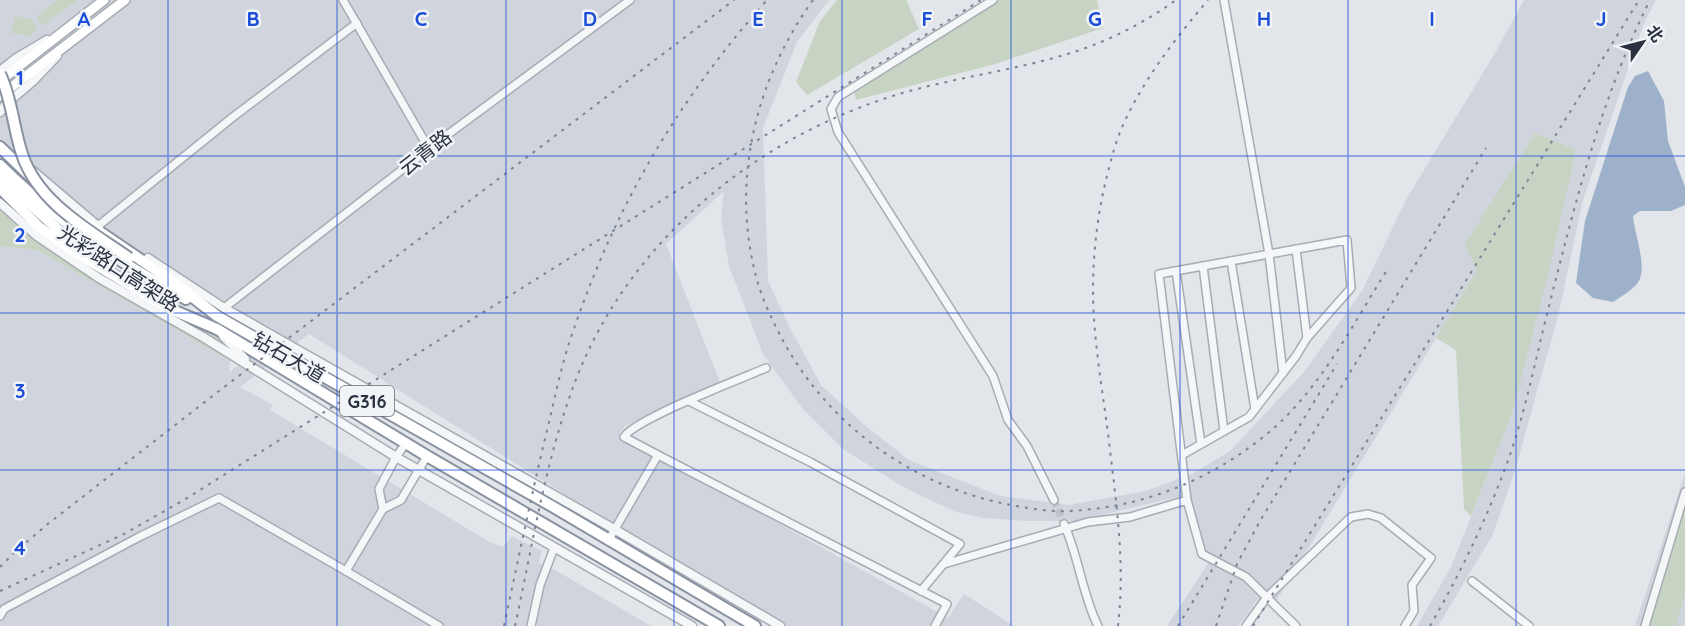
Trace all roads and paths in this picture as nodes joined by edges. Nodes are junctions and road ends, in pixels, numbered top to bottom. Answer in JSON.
{"nodes":[{"id":1,"x":104,"y":0,"type":"edge"},
{"id":2,"x":125,"y":0,"type":"edge"},
{"id":3,"x":343,"y":0,"type":"edge"},
{"id":4,"x":630,"y":0,"type":"edge"},
{"id":5,"x":993,"y":0,"type":"edge"},
{"id":6,"x":1224,"y":0,"type":"edge"},
{"id":7,"x":357,"y":23,"type":"junction"},
{"id":8,"x":66,"y":30,"type":"junction"},
{"id":9,"x":73,"y":40,"type":"junction"},
{"id":10,"x":0,"y":72,"type":"edge"},
{"id":11,"x":0,"y":81,"type":"edge"},
{"id":12,"x":0,"y":96,"type":"edge"},
{"id":13,"x":0,"y":112,"type":"edge"},
{"id":14,"x":0,"y":141,"type":"edge"},
{"id":15,"x":0,"y":147,"type":"edge"},
{"id":16,"x":429,"y":149,"type":"junction"},
{"id":17,"x":0,"y":165,"type":"edge"},
{"id":18,"x":0,"y":177,"type":"edge"},
{"id":19,"x":43,"y":180,"type":"junction"},
{"id":20,"x":0,"y":188,"type":"edge"},
{"id":21,"x":3,"y":206,"type":"edge"},
{"id":22,"x":82,"y":220,"type":"junction"},
{"id":23,"x":98,"y":226,"type":"junction"},
{"id":24,"x":39,"y":227,"type":"junction"},
{"id":25,"x":1296,"y":249,"type":"junction"},
{"id":26,"x":1269,"y":254,"type":"junction"},
{"id":27,"x":101,"y":255,"type":"junction"},
{"id":28,"x":1231,"y":261,"type":"junction"},
{"id":29,"x":1203,"y":266,"type":"junction"},
{"id":30,"x":1176,"y":271,"type":"junction"},
{"id":31,"x":182,"y":296,"type":"junction"},
{"id":32,"x":220,"y":312,"type":"junction"},
{"id":33,"x":217,"y":329,"type":"junction"},
{"id":34,"x":1307,"y":338,"type":"junction"},
{"id":35,"x":766,"y":368,"type":"dead end"},
{"id":36,"x":255,"y":369,"type":"junction"},
{"id":37,"x":1283,"y":373,"type":"junction"},
{"id":38,"x":689,"y":401,"type":"junction"},
{"id":39,"x":1256,"y":409,"type":"junction"},
{"id":40,"x":1224,"y":431,"type":"junction"},
{"id":41,"x":406,"y":443,"type":"junction"},
{"id":42,"x":1201,"y":444,"type":"junction"},
{"id":43,"x":658,"y":455,"type":"junction"},
{"id":44,"x":1182,"y":455,"type":"junction"},
{"id":45,"x":427,"y":456,"type":"junction"},
{"id":46,"x":396,"y":457,"type":"junction"},
{"id":47,"x":419,"y":470,"type":"junction"},
{"id":48,"x":1685,"y":492,"type":"edge"},
{"id":49,"x":1054,"y":500,"type":"tunnel mouth"},
{"id":50,"x":1187,"y":500,"type":"junction"},
{"id":51,"x":383,"y":509,"type":"junction"},
{"id":52,"x":1065,"y":526,"type":"junction"},
{"id":53,"x":614,"y":529,"type":"junction"},
{"id":54,"x":608,"y":541,"type":"junction"},
{"id":55,"x":554,"y":548,"type":"junction"},
{"id":56,"x":944,"y":564,"type":"junction"},
{"id":57,"x":346,"y":571,"type":"junction"},
{"id":58,"x":1472,"y":581,"type":"dead end"},
{"id":59,"x":921,"y":591,"type":"junction"},
{"id":60,"x":1267,"y":597,"type":"junction"},
{"id":61,"x":0,"y":616,"type":"edge"},
{"id":62,"x":439,"y":626,"type":"edge"},
{"id":63,"x":531,"y":626,"type":"edge"},
{"id":64,"x":692,"y":626,"type":"edge"},
{"id":65,"x":719,"y":626,"type":"edge"},
{"id":66,"x":755,"y":626,"type":"edge"},
{"id":67,"x":780,"y":626,"type":"edge"},
{"id":68,"x":935,"y":626,"type":"edge"},
{"id":69,"x":1098,"y":626,"type":"edge"},
{"id":70,"x":1246,"y":626,"type":"edge"},
{"id":71,"x":1296,"y":626,"type":"edge"},
{"id":72,"x":1405,"y":626,"type":"edge"},
{"id":73,"x":1529,"y":626,"type":"edge"},
{"id":74,"x":1645,"y":626,"type":"edge"}],
"edges":[{"from":1,"to":8,"type":"main road"},
{"from":2,"to":9,"type":"main road"},
{"from":3,"to":7,"type":"street"},
{"from":4,"to":16,"type":"street","name":"云青路"},
{"from":5,"to":49,"type":"street"},
{"from":6,"to":26,"type":"street"},
{"from":7,"to":16,"type":"street"},
{"from":7,"to":23,"type":"street"},
{"from":8,"to":10,"type":"street"},
{"from":8,"to":11,"type":"main road"},
{"from":9,"to":12,"type":"main road"},
{"from":9,"to":13,"type":"street"},
{"from":10,"to":31,"type":"highway","bridge":true},
{"from":14,"to":19,"type":"street"},
{"from":15,"to":22,"type":"highway","name":"钻石大道","number":"G316"},
{"from":16,"to":32,"type":"street","name":"云青路"},
{"from":17,"to":27,"type":"highway","name":"光彩路口高架路"},
{"from":18,"to":27,"type":"highway","name":"光彩路口高架路"},
{"from":19,"to":22,"type":"street"},
{"from":19,"to":23,"type":"street"},
{"from":20,"to":24,"type":"highway","name":"钻石大道","number":"G316"},
{"from":21,"to":24,"type":"street"},
{"from":21,"to":36,"type":"street"},
{"from":22,"to":32,"type":"highway","name":"钻石大道","number":"G316"},
{"from":23,"to":32,"type":"street"},
{"from":24,"to":33,"type":"highway","name":"钻石大道","number":"G316"},
{"from":25,"to":26,"type":"street"},
{"from":25,"to":34,"type":"street"},
{"from":25,"to":34,"type":"street"},
{"from":26,"to":28,"type":"street"},
{"from":26,"to":37,"type":"street"},
{"from":27,"to":31,"type":"highway","name":"光彩路口高架路"},
{"from":27,"to":33,"type":"highway","name":"光彩路口高架路"},
{"from":28,"to":29,"type":"street"},
{"from":28,"to":39,"type":"street"},
{"from":29,"to":30,"type":"street"},
{"from":29,"to":40,"type":"street"},
{"from":30,"to":42,"type":"street"},
{"from":30,"to":44,"type":"street"},
{"from":31,"to":32,"type":"highway","name":"光彩路口高架路"},
{"from":32,"to":53,"type":"street"},
{"from":32,"to":54,"type":"highway","name":"钻石大道","number":"G316"},
{"from":33,"to":36,"type":"street"},
{"from":33,"to":41,"type":"highway","name":"钻石大道","number":"G316"},
{"from":34,"to":37,"type":"street"},
{"from":35,"to":38,"type":"street"},
{"from":36,"to":46,"type":"street"},
{"from":37,"to":39,"type":"street"},
{"from":38,"to":43,"type":"street"},
{"from":38,"to":56,"type":"street"},
{"from":39,"to":40,"type":"street"},
{"from":40,"to":42,"type":"street"},
{"from":41,"to":45,"type":"highway","name":"钻石大道","number":"G316"},
{"from":41,"to":46,"type":"street"},
{"from":42,"to":44,"type":"street"},
{"from":43,"to":53,"type":"street"},
{"from":43,"to":59,"type":"street"},
{"from":44,"to":50,"type":"street"},
{"from":45,"to":47,"type":"street"},
{"from":45,"to":65,"type":"highway","name":"钻石大道","number":"G316"},
{"from":46,"to":47,"type":"street"},
{"from":46,"to":51,"type":"street"},
{"from":47,"to":51,"type":"street"},
{"from":47,"to":55,"type":"street"},
{"from":48,"to":74,"type":"street"},
{"from":50,"to":52,"type":"street"},
{"from":50,"to":60,"type":"street"},
{"from":51,"to":57,"type":"street"},
{"from":52,"to":56,"type":"street"},
{"from":52,"to":69,"type":"street"},
{"from":53,"to":54,"type":"street"},
{"from":53,"to":67,"type":"street"},
{"from":54,"to":66,"type":"highway","name":"钻石大道","number":"G316"},
{"from":55,"to":63,"type":"street"},
{"from":55,"to":64,"type":"street"},
{"from":56,"to":59,"type":"street"},
{"from":57,"to":61,"type":"street"},
{"from":57,"to":62,"type":"street"},
{"from":58,"to":73,"type":"street"},
{"from":59,"to":68,"type":"street"},
{"from":60,"to":70,"type":"street"},
{"from":60,"to":71,"type":"street"},
{"from":60,"to":72,"type":"street"}]}
